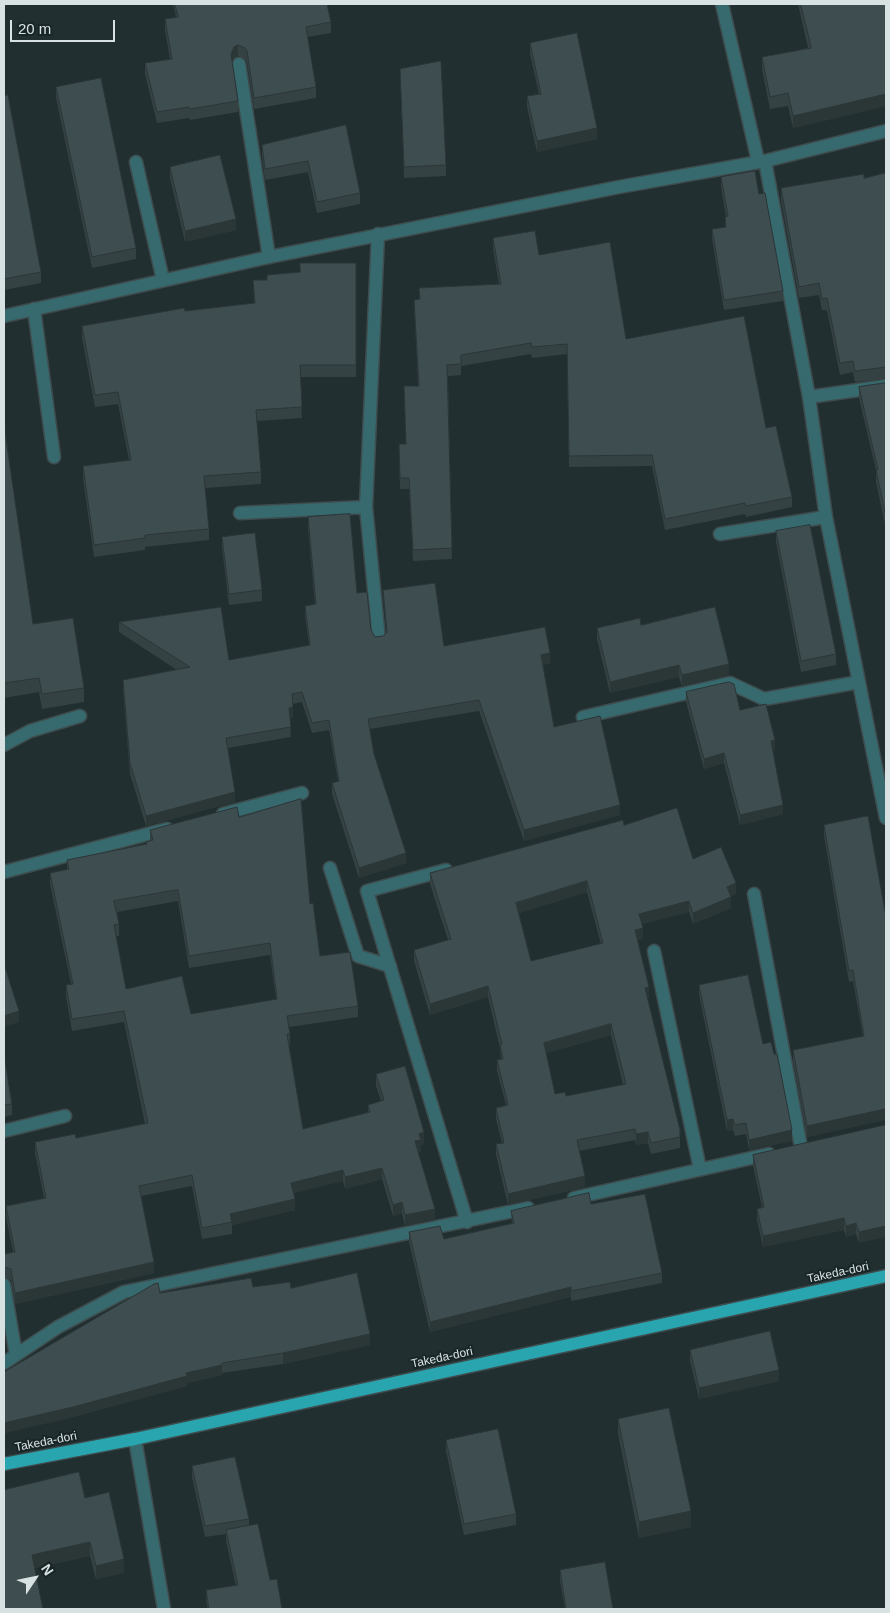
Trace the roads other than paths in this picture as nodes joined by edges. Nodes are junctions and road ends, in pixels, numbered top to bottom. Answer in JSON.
{"nodes":[{"id":1,"x":722,"y":4,"type":"edge"},
{"id":2,"x":239,"y":64,"type":"edge"},
{"id":3,"x":886,"y":131,"type":"edge"},
{"id":4,"x":761,"y":161,"type":"junction"},
{"id":5,"x":136,"y":162,"type":"dead end"},
{"id":6,"x":378,"y":234,"type":"junction"},
{"id":7,"x":269,"y":257,"type":"junction"},
{"id":8,"x":163,"y":280,"type":"junction"},
{"id":9,"x":34,"y":310,"type":"junction"},
{"id":10,"x":4,"y":316,"type":"edge"},
{"id":11,"x":886,"y":386,"type":"edge"},
{"id":12,"x":809,"y":397,"type":"junction"},
{"id":13,"x":54,"y":457,"type":"dead end"},
{"id":14,"x":366,"y":507,"type":"junction"},
{"id":15,"x":240,"y":513,"type":"dead end"},
{"id":16,"x":826,"y":517,"type":"junction"},
{"id":17,"x":720,"y":534,"type":"dead end"},
{"id":18,"x":380,"y":640,"type":"edge"},
{"id":19,"x":859,"y":682,"type":"junction"},
{"id":20,"x":80,"y":716,"type":"dead end"},
{"id":21,"x":583,"y":717,"type":"dead end"},
{"id":22,"x":4,"y":744,"type":"edge"},
{"id":23,"x":302,"y":794,"type":"dead end"},
{"id":24,"x":884,"y":799,"type":"edge"},
{"id":25,"x":886,"y":818,"type":"edge"},
{"id":26,"x":206,"y":819,"type":"edge"},
{"id":27,"x":177,"y":826,"type":"edge"},
{"id":28,"x":462,"y":866,"type":"edge"},
{"id":29,"x":330,"y":868,"type":"dead end"},
{"id":30,"x":4,"y":872,"type":"edge"},
{"id":31,"x":754,"y":894,"type":"dead end"},
{"id":32,"x":654,"y":951,"type":"dead end"},
{"id":33,"x":390,"y":966,"type":"junction"},
{"id":34,"x":65,"y":1116,"type":"dead end"},
{"id":35,"x":4,"y":1131,"type":"edge"},
{"id":36,"x":700,"y":1170,"type":"junction"},
{"id":37,"x":564,"y":1200,"type":"edge"},
{"id":38,"x":545,"y":1204,"type":"edge"},
{"id":39,"x":467,"y":1222,"type":"junction"},
{"id":40,"x":886,"y":1276,"type":"edge"},
{"id":41,"x":4,"y":1285,"type":"edge"},
{"id":42,"x":16,"y":1355,"type":"junction"},
{"id":43,"x":4,"y":1363,"type":"edge"},
{"id":44,"x":135,"y":1439,"type":"junction"},
{"id":45,"x":4,"y":1464,"type":"edge"},
{"id":46,"x":164,"y":1609,"type":"edge"}],
"edges":[{"from":1,"to":4,"type":"street"},
{"from":2,"to":7,"type":"street"},
{"from":3,"to":4,"type":"street"},
{"from":4,"to":6,"type":"street"},
{"from":4,"to":12,"type":"street"},
{"from":5,"to":8,"type":"street"},
{"from":6,"to":7,"type":"street"},
{"from":6,"to":14,"type":"street"},
{"from":7,"to":8,"type":"street"},
{"from":8,"to":9,"type":"street"},
{"from":9,"to":10,"type":"street"},
{"from":9,"to":13,"type":"street"},
{"from":11,"to":12,"type":"street"},
{"from":12,"to":16,"type":"street"},
{"from":14,"to":15,"type":"street"},
{"from":14,"to":18,"type":"street"},
{"from":16,"to":17,"type":"street"},
{"from":16,"to":19,"type":"street"},
{"from":19,"to":21,"type":"street"},
{"from":19,"to":24,"type":"street"},
{"from":20,"to":22,"type":"street"},
{"from":23,"to":26,"type":"street"},
{"from":24,"to":25,"type":"street"},
{"from":27,"to":30,"type":"street"},
{"from":28,"to":33,"type":"street"},
{"from":29,"to":33,"type":"street"},
{"from":31,"to":36,"type":"street"},
{"from":32,"to":36,"type":"street"},
{"from":33,"to":39,"type":"street"},
{"from":34,"to":35,"type":"street"},
{"from":36,"to":37,"type":"street"},
{"from":38,"to":39,"type":"street"},
{"from":39,"to":42,"type":"street"},
{"from":40,"to":44,"type":"main road","name":"Takeda-dori"},
{"from":41,"to":42,"type":"street"},
{"from":42,"to":43,"type":"street"},
{"from":44,"to":45,"type":"main road","name":"Takeda-dori"},
{"from":44,"to":46,"type":"street"}]}
